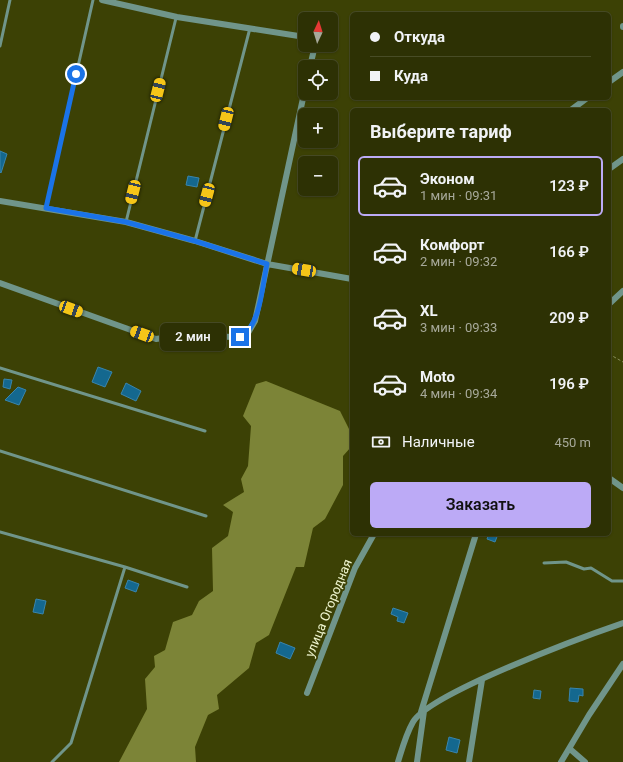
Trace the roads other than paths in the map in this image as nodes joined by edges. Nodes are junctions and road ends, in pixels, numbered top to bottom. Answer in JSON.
{"nodes":[{"id":1,"x":10,"y":0,"type":"edge"},
{"id":2,"x":93,"y":0,"type":"edge"},
{"id":3,"x":102,"y":0,"type":"edge"},
{"id":4,"x":177,"y":17,"type":"junction"},
{"id":5,"x":250,"y":28,"type":"junction"},
{"id":6,"x":298,"y":36,"type":"edge"},
{"id":7,"x":0,"y":46,"type":"edge"},
{"id":8,"x":623,"y":72,"type":"edge"},
{"id":9,"x":611,"y":81,"type":"edge"},
{"id":10,"x":303,"y":100,"type":"edge"},
{"id":11,"x":584,"y":100,"type":"edge"},
{"id":12,"x":574,"y":108,"type":"edge"},
{"id":13,"x":623,"y":158,"type":"edge"},
{"id":14,"x":611,"y":167,"type":"edge"},
{"id":15,"x":0,"y":201,"type":"edge"},
{"id":16,"x":46,"y":208,"type":"junction"},
{"id":17,"x":126,"y":222,"type":"junction"},
{"id":18,"x":195,"y":241,"type":"junction"},
{"id":19,"x":267,"y":264,"type":"junction"},
{"id":20,"x":350,"y":279,"type":"edge"},
{"id":21,"x":0,"y":283,"type":"edge"},
{"id":22,"x":623,"y":291,"type":"edge"},
{"id":23,"x":611,"y":302,"type":"edge"},
{"id":24,"x":0,"y":368,"type":"edge"},
{"id":25,"x":205,"y":431,"type":"dead end"},
{"id":26,"x":0,"y":452,"type":"edge"},
{"id":27,"x":611,"y":479,"type":"edge"},
{"id":28,"x":623,"y":488,"type":"edge"},
{"id":29,"x":206,"y":516,"type":"dead end"},
{"id":30,"x":0,"y":532,"type":"edge"},
{"id":31,"x":373,"y":536,"type":"edge"},
{"id":32,"x":475,"y":536,"type":"edge"},
{"id":33,"x":544,"y":563,"type":"dead end"},
{"id":34,"x":124,"y":567,"type":"junction"},
{"id":35,"x":623,"y":582,"type":"edge"},
{"id":36,"x":187,"y":587,"type":"dead end"},
{"id":37,"x":623,"y":624,"type":"edge"},
{"id":38,"x":623,"y":664,"type":"edge"},
{"id":39,"x":482,"y":680,"type":"junction"},
{"id":40,"x":307,"y":693,"type":"dead end"},
{"id":41,"x":423,"y":712,"type":"junction"},
{"id":42,"x":570,"y":749,"type":"junction"},
{"id":43,"x":52,"y":762,"type":"edge"},
{"id":44,"x":398,"y":762,"type":"edge"},
{"id":45,"x":416,"y":762,"type":"edge"},
{"id":46,"x":468,"y":762,"type":"edge"},
{"id":47,"x":561,"y":762,"type":"edge"},
{"id":48,"x":585,"y":762,"type":"edge"}],
"edges":[{"from":1,"to":7,"type":"lane"},
{"from":2,"to":16,"type":"lane"},
{"from":3,"to":4,"type":"street"},
{"from":4,"to":5,"type":"street"},
{"from":4,"to":17,"type":"lane"},
{"from":5,"to":6,"type":"street"},
{"from":5,"to":18,"type":"lane"},
{"from":8,"to":9,"type":"street"},
{"from":10,"to":19,"type":"street"},
{"from":11,"to":12,"type":"street"},
{"from":13,"to":14,"type":"street"},
{"from":15,"to":16,"type":"street"},
{"from":16,"to":17,"type":"street"},
{"from":17,"to":18,"type":"street"},
{"from":18,"to":19,"type":"street"},
{"from":19,"to":20,"type":"street"},
{"from":19,"to":21,"type":"street"},
{"from":22,"to":23,"type":"street"},
{"from":24,"to":25,"type":"lane"},
{"from":26,"to":29,"type":"lane"},
{"from":27,"to":28,"type":"street"},
{"from":30,"to":34,"type":"lane"},
{"from":31,"to":40,"type":"street","name":"улица Огородная"},
{"from":32,"to":41,"type":"street"},
{"from":33,"to":35,"type":"lane"},
{"from":34,"to":36,"type":"lane"},
{"from":34,"to":43,"type":"lane"},
{"from":37,"to":39,"type":"street"},
{"from":38,"to":42,"type":"street"},
{"from":39,"to":41,"type":"street"},
{"from":39,"to":46,"type":"street"},
{"from":41,"to":44,"type":"street"},
{"from":41,"to":45,"type":"street"},
{"from":42,"to":47,"type":"street"},
{"from":42,"to":48,"type":"street"}]}
